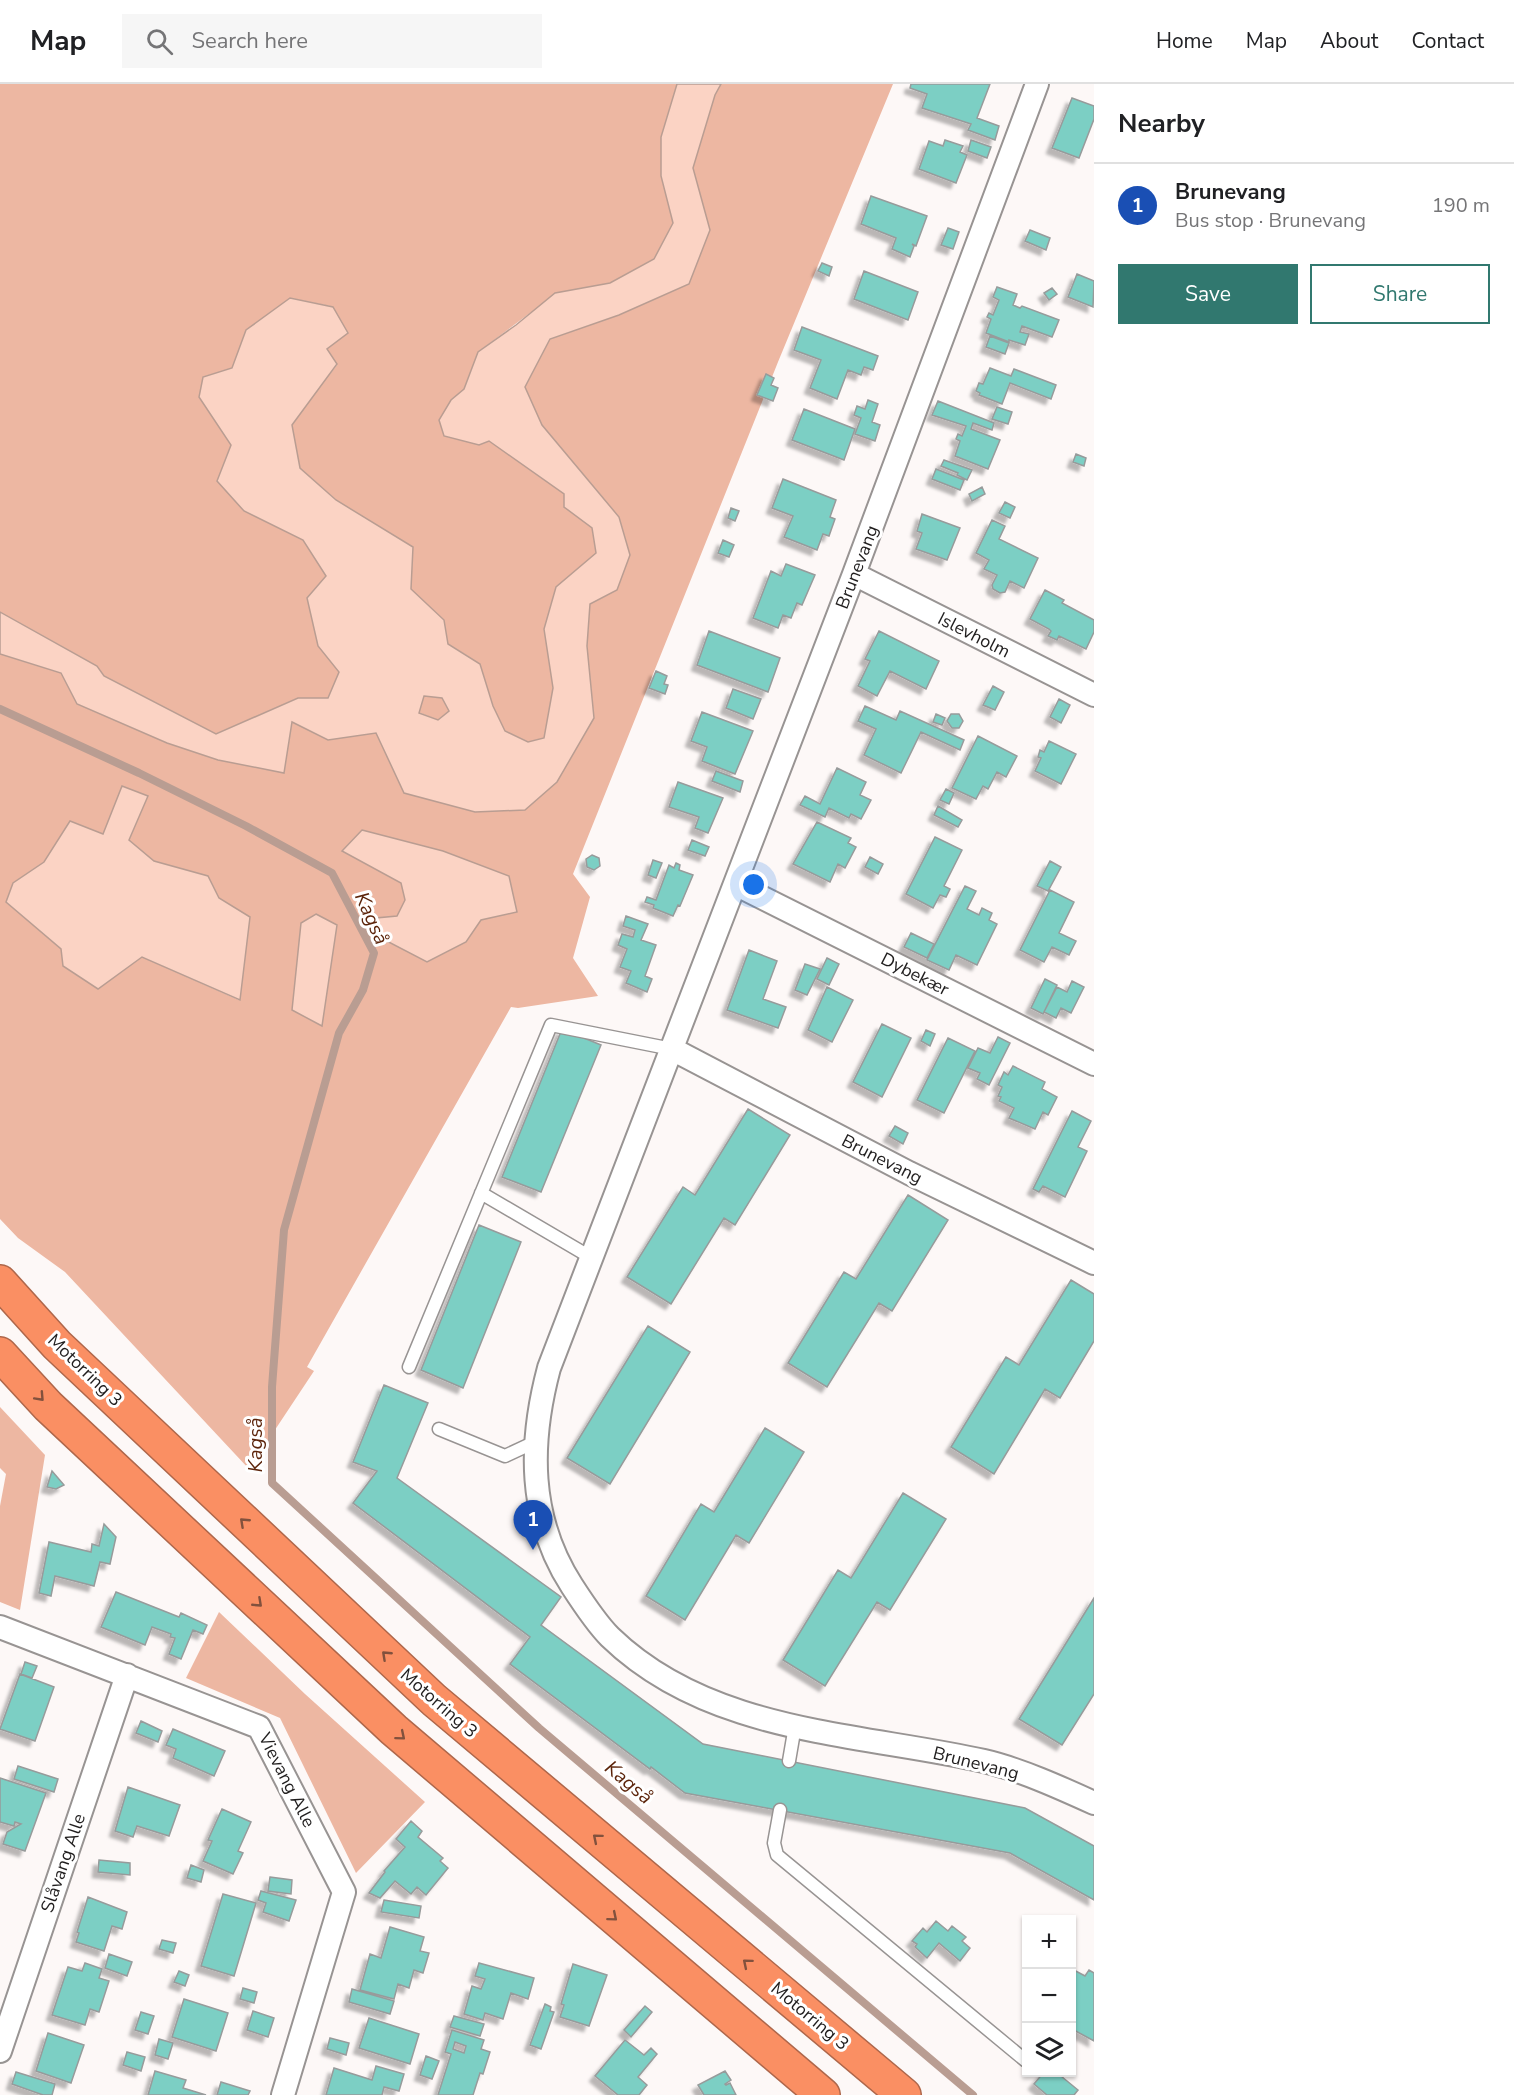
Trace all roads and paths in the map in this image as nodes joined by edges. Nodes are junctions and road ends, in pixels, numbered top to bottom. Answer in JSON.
{"nodes":[{"id":1,"x":1037,"y":84,"type":"edge"},
{"id":2,"x":854,"y":574,"type":"junction"},
{"id":3,"x":1094,"y":695,"type":"edge"},
{"id":4,"x":735,"y":884,"type":"junction"},
{"id":5,"x":672,"y":1049,"type":"junction"},
{"id":6,"x":1094,"y":1064,"type":"edge"},
{"id":7,"x":481,"y":1193,"type":"junction"},
{"id":8,"x":591,"y":1258,"type":"junction"},
{"id":9,"x":1094,"y":1263,"type":"edge"},
{"id":10,"x":0,"y":1282,"type":"edge"},
{"id":11,"x":0,"y":1354,"type":"edge"},
{"id":12,"x":409,"y":1367,"type":"dead end"},
{"id":13,"x":439,"y":1429,"type":"dead end"},
{"id":14,"x":535,"y":1442,"type":"junction"},
{"id":15,"x":0,"y":1627,"type":"edge"},
{"id":16,"x":127,"y":1675,"type":"junction"},
{"id":17,"x":795,"y":1726,"type":"junction"},
{"id":18,"x":789,"y":1761,"type":"dead end"},
{"id":19,"x":1094,"y":1803,"type":"edge"},
{"id":20,"x":780,"y":1810,"type":"dead end"},
{"id":21,"x":0,"y":2050,"type":"edge"},
{"id":22,"x":1022,"y":2058,"type":"edge"},
{"id":23,"x":283,"y":2095,"type":"edge"},
{"id":24,"x":824,"y":2095,"type":"edge"},
{"id":25,"x":904,"y":2095,"type":"edge"}],
"edges":[{"from":1,"to":2,"type":"street","name":"Brunevang"},
{"from":2,"to":3,"type":"street","name":"Islevholm"},
{"from":2,"to":4,"type":"street","name":"Brunevang"},
{"from":4,"to":5,"type":"street","name":"Brunevang"},
{"from":4,"to":6,"type":"street","name":"Dybekær"},
{"from":5,"to":7,"type":"lane"},
{"from":5,"to":8,"type":"street","name":"Brunevang"},
{"from":5,"to":9,"type":"street","name":"Brunevang"},
{"from":7,"to":8,"type":"lane"},
{"from":7,"to":12,"type":"lane"},
{"from":8,"to":14,"type":"street","name":"Brunevang"},
{"from":25,"to":10,"type":"highway","name":"Motorring 3","one_way":true},
{"from":11,"to":24,"type":"highway","one_way":true},
{"from":13,"to":14,"type":"lane"},
{"from":14,"to":17,"type":"street","name":"Brunevang"},
{"from":15,"to":16,"type":"street","name":"Vievang Alle"},
{"from":16,"to":21,"type":"street","name":"Slåvang Alle"},
{"from":16,"to":23,"type":"street","name":"Vievang Alle"},
{"from":17,"to":18,"type":"lane"},
{"from":17,"to":19,"type":"street","name":"Brunevang"},
{"from":20,"to":22,"type":"lane"}]}
